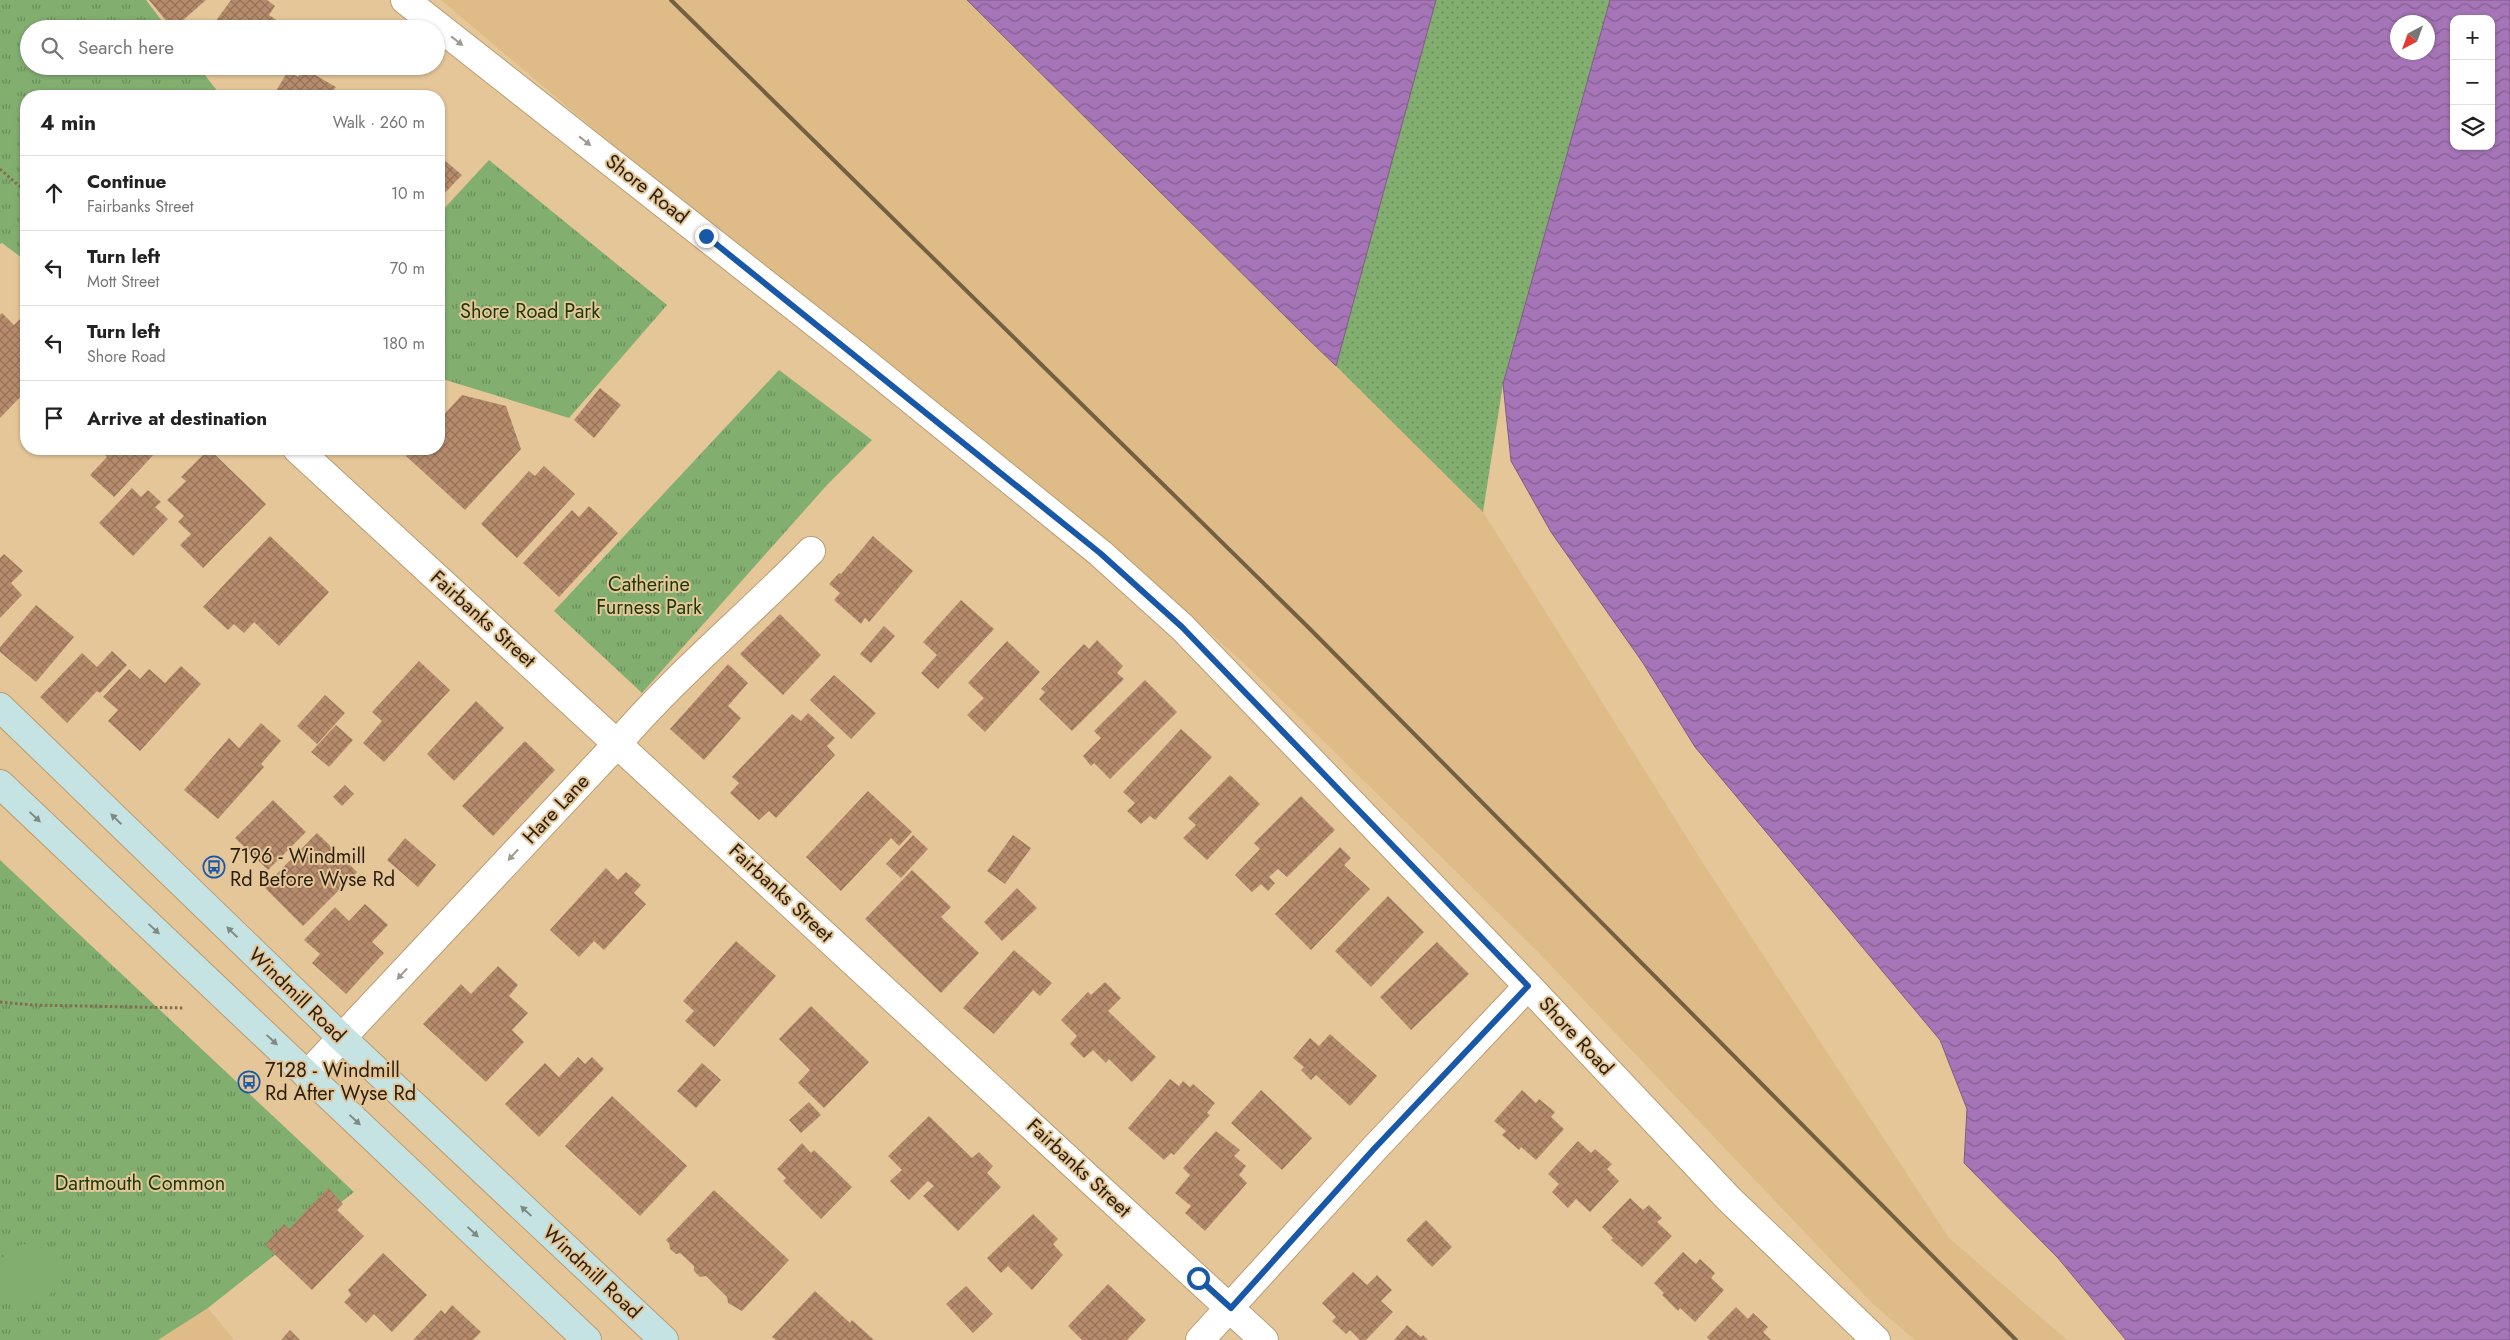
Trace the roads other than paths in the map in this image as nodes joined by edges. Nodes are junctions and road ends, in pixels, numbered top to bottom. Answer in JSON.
{"nodes":[{"id":1,"x":405,"y":0,"type":"edge"},
{"id":2,"x":430,"y":20,"type":"edge"},
{"id":3,"x":445,"y":31,"type":"edge"},
{"id":4,"x":303,"y":455,"type":"edge"},
{"id":5,"x":811,"y":551,"type":"dead end"},
{"id":6,"x":0,"y":707,"type":"edge"},
{"id":7,"x":618,"y":742,"type":"junction"},
{"id":8,"x":0,"y":784,"type":"edge"},
{"id":9,"x":1528,"y":986,"type":"junction"},
{"id":10,"x":343,"y":1039,"type":"junction"},
{"id":11,"x":307,"y":1075,"type":"junction"},
{"id":12,"x":1231,"y":1308,"type":"junction"},
{"id":13,"x":587,"y":1340,"type":"edge"},
{"id":14,"x":664,"y":1340,"type":"edge"},
{"id":15,"x":1200,"y":1340,"type":"edge"},
{"id":16,"x":1264,"y":1340,"type":"edge"},
{"id":17,"x":1876,"y":1340,"type":"edge"}],
"edges":[{"from":1,"to":2,"type":"street","name":"Shore Road","one_way":true},
{"from":3,"to":9,"type":"street","name":"Shore Road","one_way":true},
{"from":4,"to":7,"type":"street","name":"Fairbanks Street"},
{"from":5,"to":7,"type":"street","name":"Hare Lane"},
{"from":10,"to":6,"type":"main road","name":"Windmill Road","one_way":true},
{"from":7,"to":10,"type":"street","name":"Hare Lane","one_way":true},
{"from":7,"to":12,"type":"street","name":"Fairbanks Street"},
{"from":8,"to":11,"type":"main road","one_way":true},
{"from":9,"to":12,"type":"street"},
{"from":9,"to":17,"type":"street","name":"Shore Road"},
{"from":10,"to":11,"type":"street","name":"Hare Lane"},
{"from":14,"to":10,"type":"main road","name":"Windmill Road","one_way":true},
{"from":11,"to":13,"type":"main road","one_way":true},
{"from":12,"to":15,"type":"street"},
{"from":12,"to":16,"type":"street","name":"Fairbanks Street"}]}
